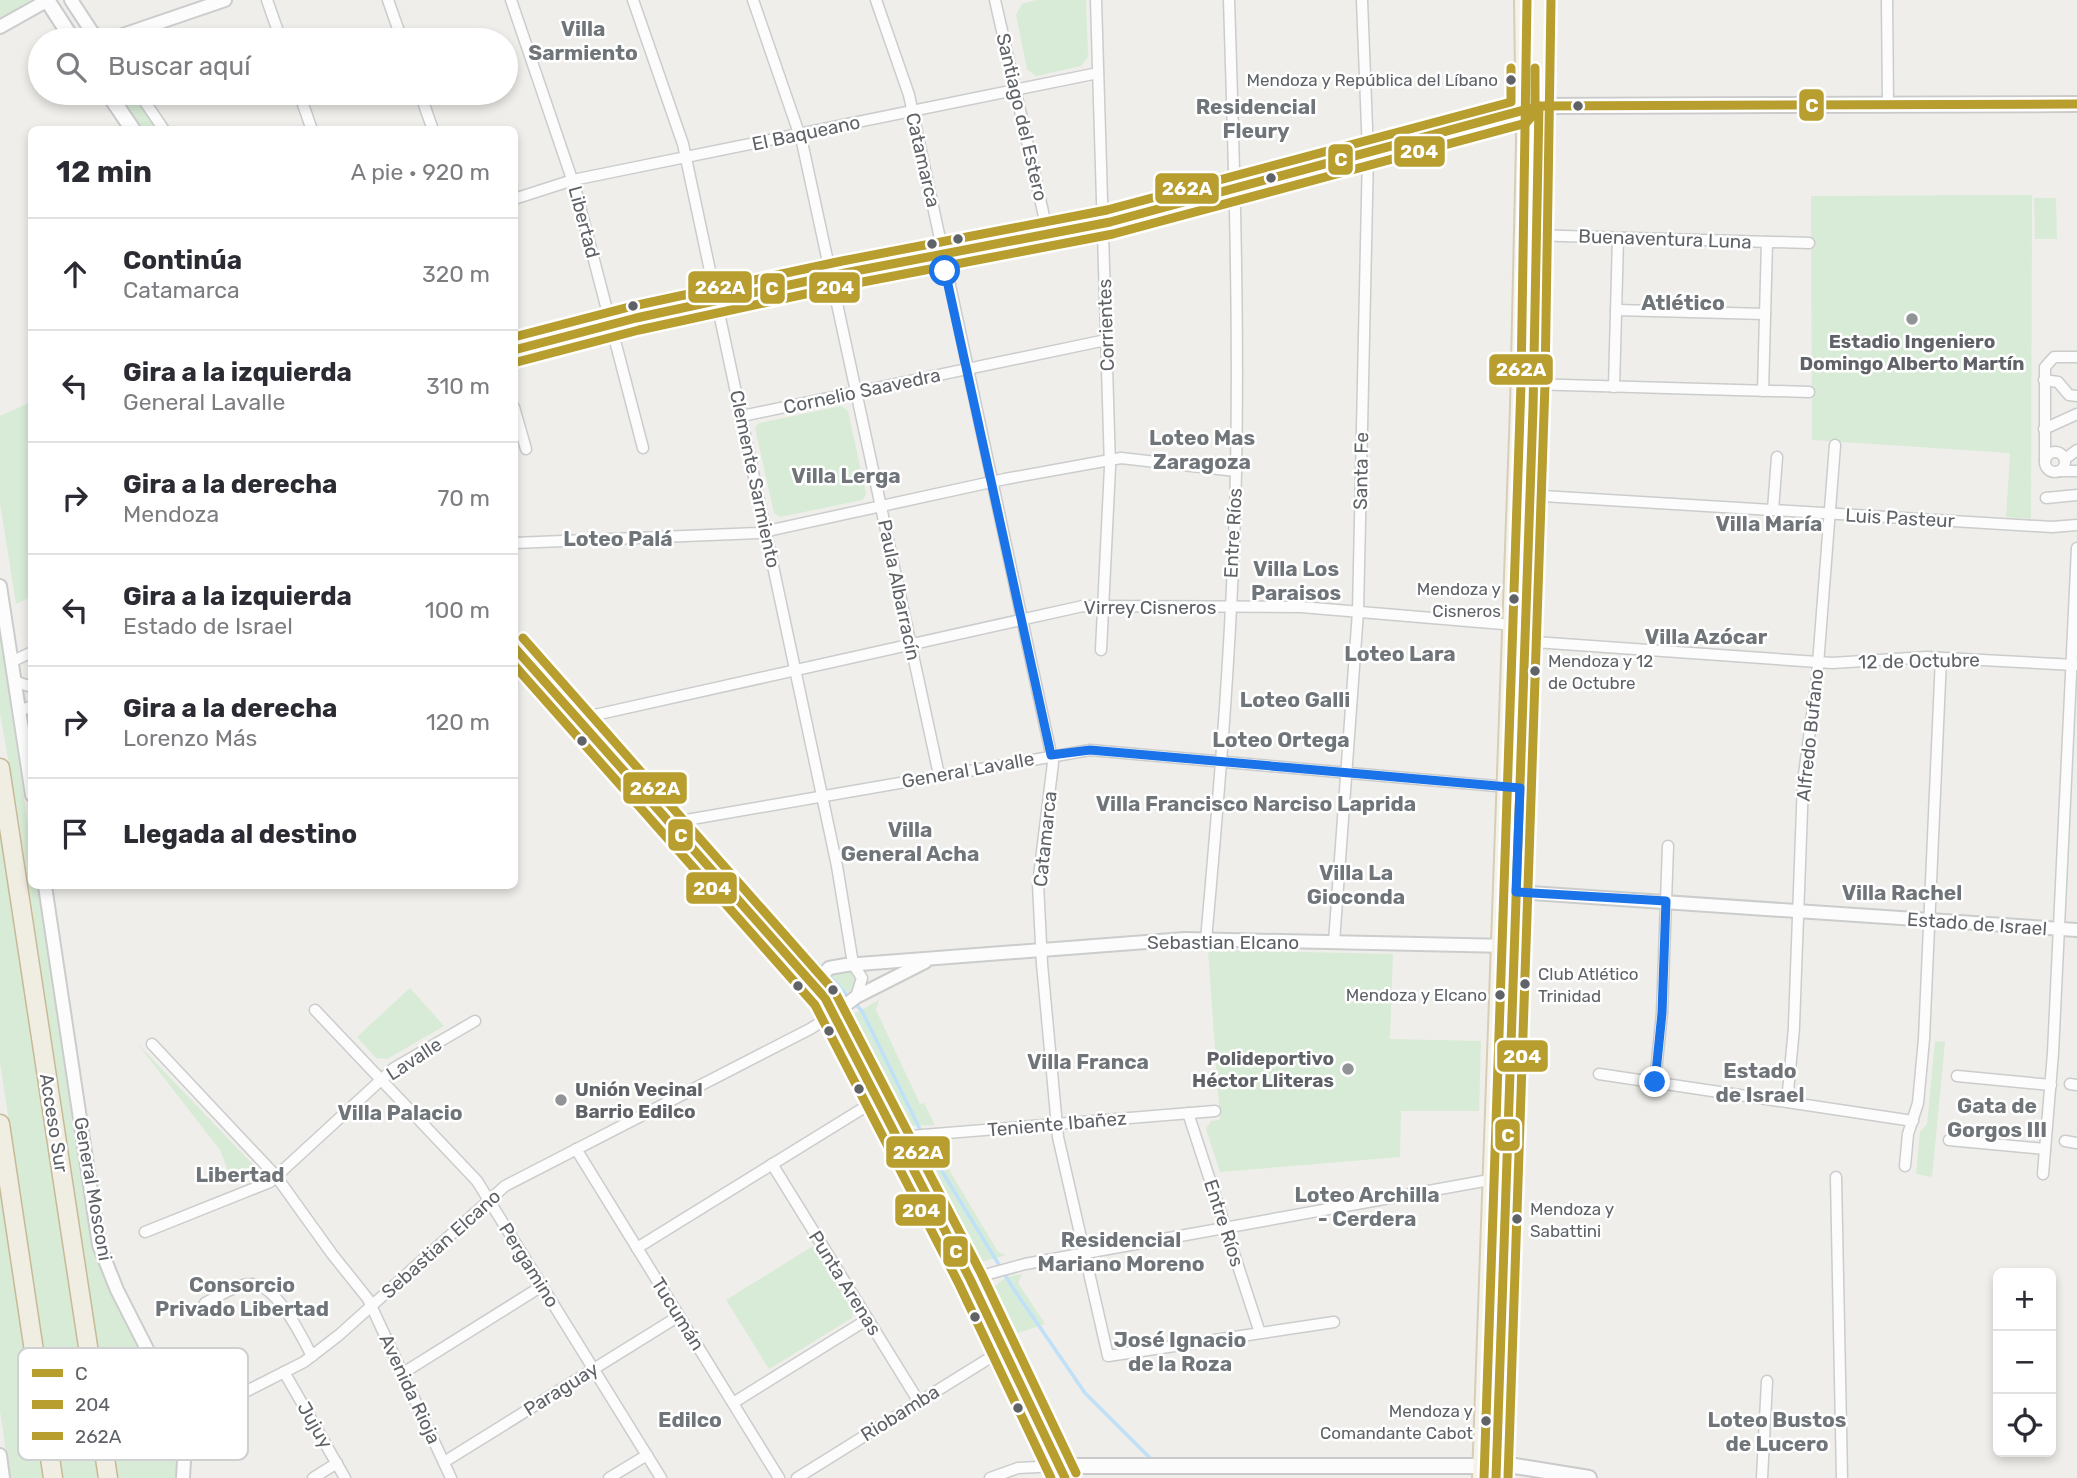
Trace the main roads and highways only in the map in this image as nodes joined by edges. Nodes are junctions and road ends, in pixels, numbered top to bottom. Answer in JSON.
{"nodes":[{"id":1,"x":47,"y":0,"type":"edge"},
{"id":2,"x":1522,"y":0,"type":"edge"},
{"id":3,"x":1539,"y":0,"type":"edge"},
{"id":4,"x":65,"y":28,"type":"edge"},
{"id":5,"x":2077,"y":104,"type":"edge"},
{"id":6,"x":116,"y":105,"type":"edge"},
{"id":7,"x":1539,"y":106,"type":"junction"},
{"id":8,"x":1523,"y":111,"type":"junction"},
{"id":9,"x":130,"y":126,"type":"edge"},
{"id":10,"x":518,"y":349,"type":"edge"},
{"id":11,"x":518,"y":651,"type":"edge"},
{"id":12,"x":0,"y":768,"type":"edge"},
{"id":13,"x":0,"y":1124,"type":"edge"},
{"id":14,"x":34,"y":1348,"type":"edge"},
{"id":15,"x":88,"y":1348,"type":"edge"},
{"id":16,"x":50,"y":1460,"type":"edge"},
{"id":17,"x":105,"y":1460,"type":"edge"},
{"id":18,"x":1062,"y":1472,"type":"edge"},
{"id":19,"x":1480,"y":1472,"type":"edge"},
{"id":20,"x":1496,"y":1472,"type":"edge"},
{"id":21,"x":53,"y":1478,"type":"edge"},
{"id":22,"x":108,"y":1478,"type":"edge"},
{"id":23,"x":1589,"y":1478,"type":"edge"}],
"edges":[{"from":1,"to":4,"type":"main road"},
{"from":2,"to":8,"type":"main road"},
{"from":3,"to":7,"type":"main road"},
{"from":5,"to":7,"type":"main road"},
{"from":6,"to":9,"type":"main road"},
{"from":7,"to":8,"type":"main road"},
{"from":7,"to":20,"type":"main road"},
{"from":8,"to":10,"type":"main road"},
{"from":8,"to":19,"type":"main road"},
{"from":11,"to":18,"type":"main road"},
{"from":12,"to":15,"type":"highway","name":"Acceso Sur"},
{"from":13,"to":14,"type":"highway"},
{"from":16,"to":21,"type":"highway"},
{"from":17,"to":22,"type":"highway","name":"Acceso Sur"},
{"from":18,"to":19,"type":"main road"},
{"from":19,"to":20,"type":"main road"},
{"from":20,"to":23,"type":"main road"}]}
